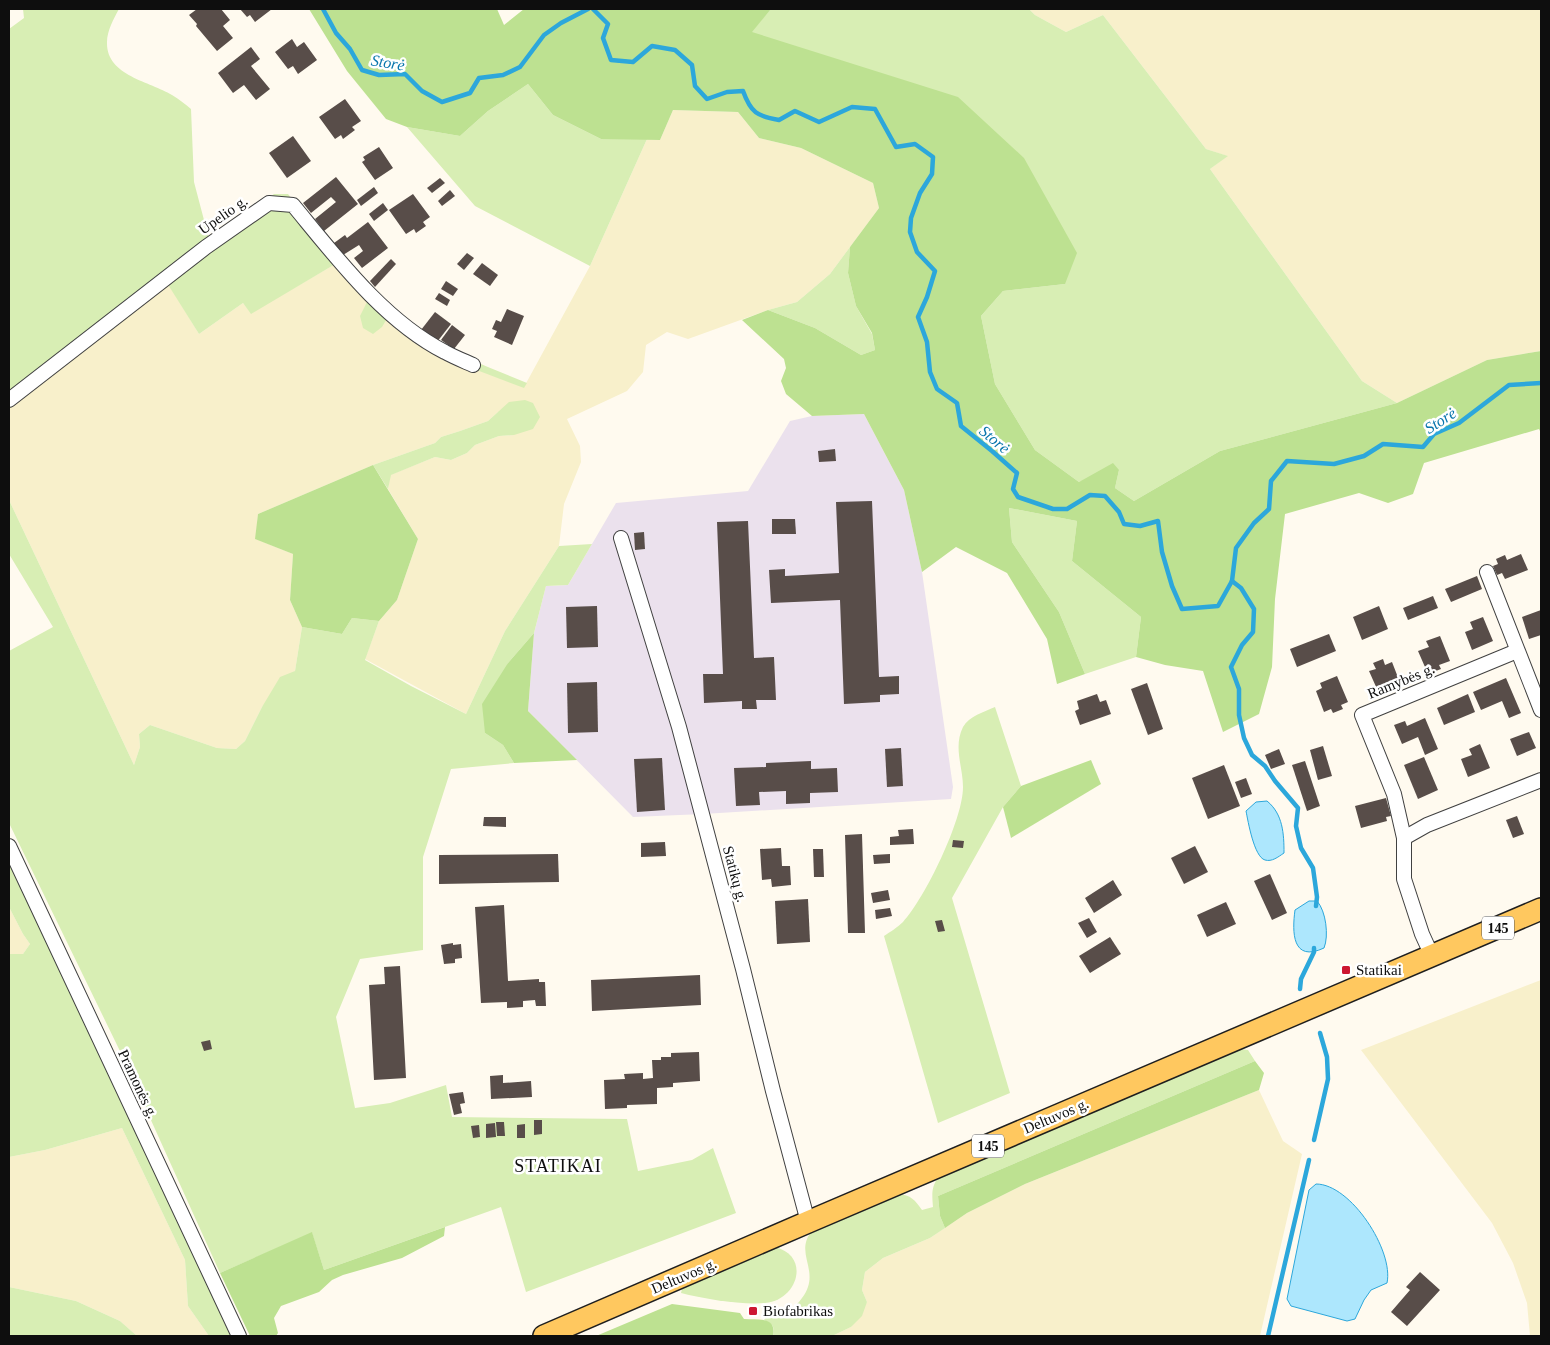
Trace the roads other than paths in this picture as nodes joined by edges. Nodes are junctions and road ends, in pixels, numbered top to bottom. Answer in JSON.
{"nodes":[{"id":1,"x":473,"y":365,"type":"dead end"},
{"id":2,"x":9,"y":400,"type":"edge"},
{"id":3,"x":621,"y":538,"type":"dead end"},
{"id":4,"x":1487,"y":572,"type":"dead end"},
{"id":5,"x":1517,"y":650,"type":"junction"},
{"id":6,"x":1541,"y":710,"type":"edge"},
{"id":7,"x":1541,"y":780,"type":"edge"},
{"id":8,"x":1404,"y":838,"type":"junction"},
{"id":9,"x":9,"y":846,"type":"edge"},
{"id":10,"x":1541,"y":909,"type":"edge"},
{"id":11,"x":1432,"y":956,"type":"junction"},
{"id":12,"x":808,"y":1222,"type":"junction"},
{"id":13,"x":239,"y":1336,"type":"edge"},
{"id":14,"x":544,"y":1336,"type":"edge"}],
"edges":[{"from":1,"to":2,"type":"street","name":"Upelio g."},
{"from":3,"to":12,"type":"street","name":"Statikų g."},
{"from":4,"to":5,"type":"street"},
{"from":5,"to":6,"type":"street"},
{"from":5,"to":8,"type":"street","name":"Ramybės g."},
{"from":7,"to":8,"type":"street"},
{"from":8,"to":11,"type":"street","name":"Ramybės g."},
{"from":9,"to":13,"type":"street","name":"Pramonės g."},
{"from":10,"to":11,"type":"main road","name":"Deltuvos g.","number":"145"},
{"from":11,"to":12,"type":"main road","name":"Deltuvos g.","number":"145"},
{"from":12,"to":14,"type":"main road","name":"Deltuvos g.","number":"145"}]}
